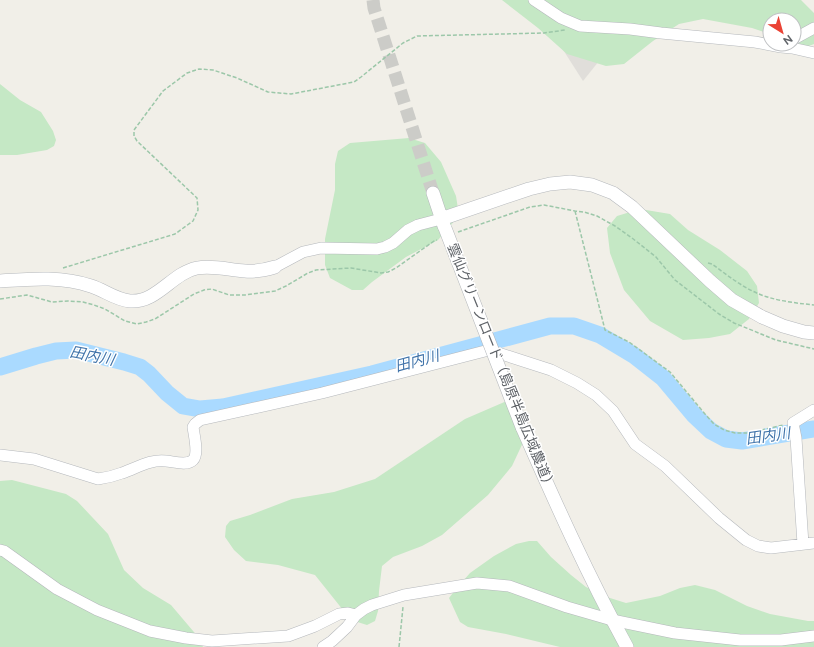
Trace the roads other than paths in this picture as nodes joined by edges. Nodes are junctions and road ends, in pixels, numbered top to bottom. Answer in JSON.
{"nodes":[{"id":1,"x":534,"y":0,"type":"edge"},
{"id":2,"x":814,"y":28,"type":"edge"},
{"id":3,"x":802,"y":35,"type":"edge"},
{"id":4,"x":762,"y":43,"type":"edge"},
{"id":5,"x":802,"y":50,"type":"edge"},
{"id":6,"x":814,"y":53,"type":"edge"},
{"id":7,"x":433,"y":193,"type":"tunnel mouth"},
{"id":8,"x":445,"y":230,"type":"junction"},
{"id":9,"x":275,"y":267,"type":"joint"},
{"id":10,"x":0,"y":281,"type":"edge"},
{"id":11,"x":814,"y":334,"type":"edge"},
{"id":12,"x":814,"y":410,"type":"edge"},
{"id":13,"x":0,"y":455,"type":"edge"},
{"id":14,"x":809,"y":543,"type":"edge"},
{"id":15,"x":0,"y":550,"type":"edge"},
{"id":16,"x":356,"y":615,"type":"junction"},
{"id":17,"x":612,"y":620,"type":"junction"},
{"id":18,"x":814,"y":636,"type":"edge"},
{"id":19,"x":323,"y":647,"type":"edge"},
{"id":20,"x":627,"y":647,"type":"edge"}],
"edges":[{"from":1,"to":4,"type":"street"},
{"from":2,"to":3,"type":"street"},
{"from":5,"to":6,"type":"street"},
{"from":7,"to":8,"type":"street","name":"雲仙グリーンロード（島原半島広域農道）"},
{"from":8,"to":9,"type":"street"},
{"from":8,"to":11,"type":"street"},
{"from":8,"to":17,"type":"street","name":"雲仙グリーンロード（島原半島広域農道）","bridge":true},
{"from":9,"to":10,"type":"street"},
{"from":12,"to":14,"type":"street"},
{"from":13,"to":14,"type":"street"},
{"from":15,"to":16,"type":"street"},
{"from":16,"to":17,"type":"street"},
{"from":16,"to":19,"type":"street"},
{"from":17,"to":18,"type":"street"},
{"from":17,"to":20,"type":"street","name":"雲仙グリーンロード（島原半島広域農道）"}]}
